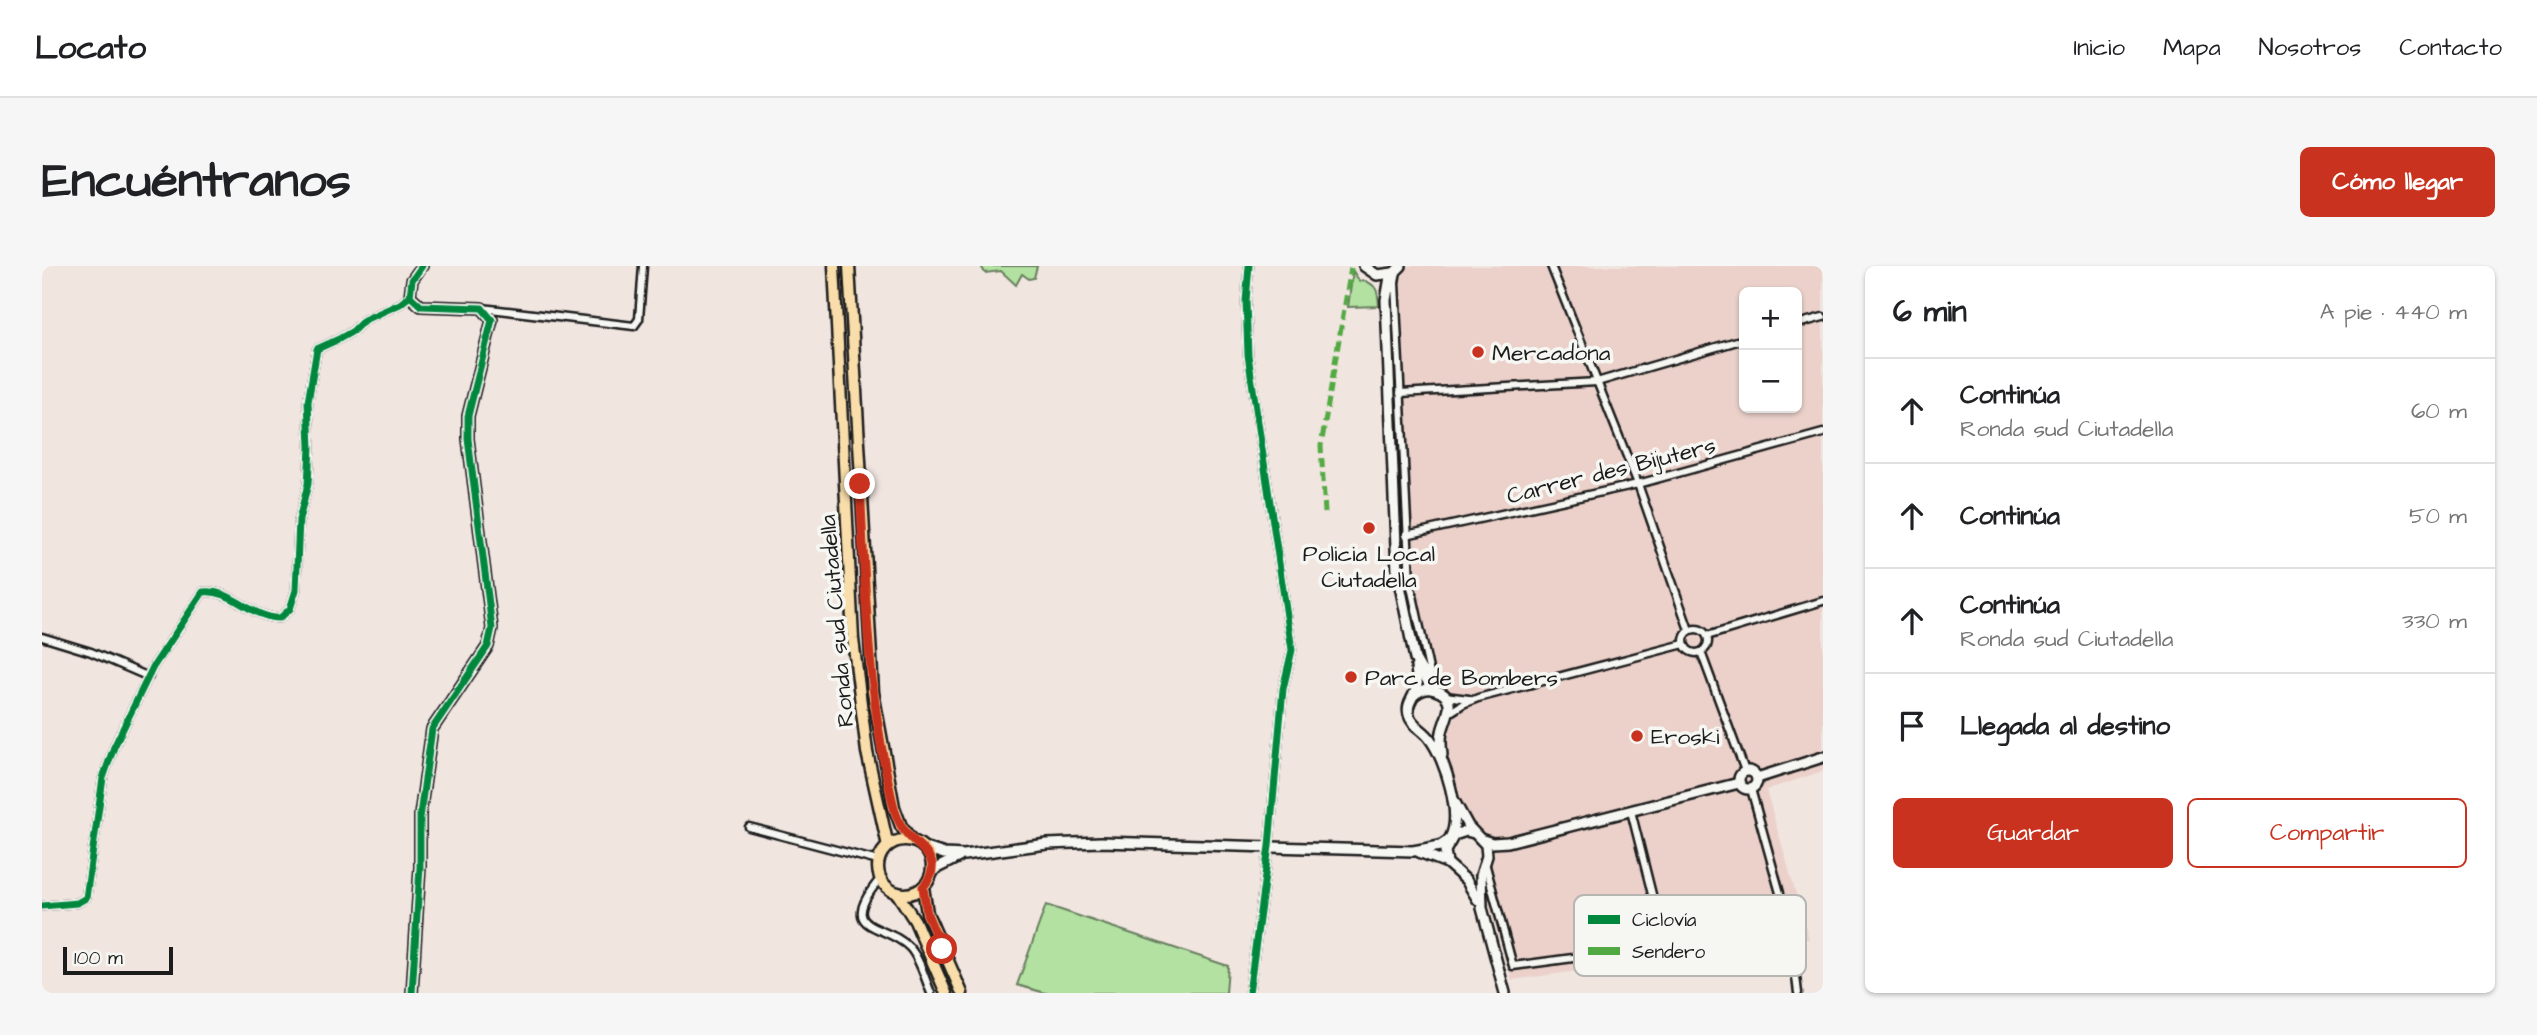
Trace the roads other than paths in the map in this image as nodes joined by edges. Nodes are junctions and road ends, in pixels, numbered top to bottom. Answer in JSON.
{"nodes":[{"id":1,"x":422,"y":266,"type":"edge"},
{"id":2,"x":643,"y":266,"type":"edge"},
{"id":3,"x":834,"y":266,"type":"edge"},
{"id":4,"x":849,"y":266,"type":"edge"},
{"id":5,"x":1250,"y":266,"type":"edge"},
{"id":6,"x":1364,"y":266,"type":"edge"},
{"id":7,"x":1553,"y":266,"type":"edge"},
{"id":8,"x":1397,"y":270,"type":"edge"},
{"id":9,"x":1377,"y":275,"type":"junction"},
{"id":10,"x":410,"y":296,"type":"junction"},
{"id":11,"x":1386,"y":300,"type":"junction"},
{"id":12,"x":482,"y":308,"type":"junction"},
{"id":13,"x":1823,"y":317,"type":"edge"},
{"id":14,"x":1802,"y":323,"type":"edge"},
{"id":15,"x":1739,"y":340,"type":"edge"},
{"id":16,"x":1597,"y":382,"type":"junction"},
{"id":17,"x":1400,"y":393,"type":"junction"},
{"id":18,"x":1823,"y":433,"type":"edge"},
{"id":19,"x":1637,"y":484,"type":"junction"},
{"id":20,"x":1406,"y":535,"type":"junction"},
{"id":21,"x":1823,"y":601,"type":"edge"},
{"id":22,"x":1689,"y":631,"type":"junction"},
{"id":23,"x":1707,"y":636,"type":"junction"},
{"id":24,"x":42,"y":637,"type":"edge"},
{"id":25,"x":1684,"y":643,"type":"junction"},
{"id":26,"x":1701,"y":652,"type":"junction"},
{"id":27,"x":1415,"y":659,"type":"junction"},
{"id":28,"x":149,"y":677,"type":"junction"},
{"id":29,"x":1432,"y":689,"type":"junction"},
{"id":30,"x":1414,"y":695,"type":"junction"},
{"id":31,"x":1445,"y":696,"type":"junction"},
{"id":32,"x":1478,"y":698,"type":"junction"},
{"id":33,"x":1449,"y":713,"type":"junction"},
{"id":34,"x":1444,"y":723,"type":"junction"},
{"id":35,"x":1419,"y":728,"type":"junction"},
{"id":36,"x":1823,"y":757,"type":"edge"},
{"id":37,"x":1443,"y":764,"type":"junction"},
{"id":38,"x":1745,"y":771,"type":"junction"},
{"id":39,"x":1757,"y":778,"type":"junction"},
{"id":40,"x":1739,"y":783,"type":"junction"},
{"id":41,"x":1751,"y":789,"type":"junction"},
{"id":42,"x":1452,"y":799,"type":"junction"},
{"id":43,"x":1631,"y":811,"type":"junction"},
{"id":44,"x":749,"y":827,"type":"dead end"},
{"id":45,"x":1474,"y":833,"type":"junction"},
{"id":46,"x":1450,"y":839,"type":"junction"},
{"id":47,"x":1483,"y":840,"type":"junction"},
{"id":48,"x":912,"y":841,"type":"junction"},
{"id":49,"x":1508,"y":842,"type":"junction"},
{"id":50,"x":888,"y":846,"type":"junction"},
{"id":51,"x":1269,"y":846,"type":"junction"},
{"id":52,"x":923,"y":847,"type":"junction"},
{"id":53,"x":1413,"y":851,"type":"junction"},
{"id":54,"x":964,"y":855,"type":"junction"},
{"id":55,"x":878,"y":861,"type":"junction"},
{"id":56,"x":1485,"y":861,"type":"junction"},
{"id":57,"x":1447,"y":863,"type":"junction"},
{"id":58,"x":1456,"y":871,"type":"junction"},
{"id":59,"x":930,"y":877,"type":"junction"},
{"id":60,"x":880,"y":879,"type":"junction"},
{"id":61,"x":923,"y":887,"type":"junction"},
{"id":62,"x":897,"y":893,"type":"junction"},
{"id":63,"x":1652,"y":895,"type":"edge"},
{"id":64,"x":1781,"y":895,"type":"edge"},
{"id":65,"x":42,"y":906,"type":"edge"},
{"id":66,"x":1482,"y":908,"type":"junction"},
{"id":67,"x":1574,"y":958,"type":"edge"},
{"id":68,"x":412,"y":993,"type":"edge"},
{"id":69,"x":931,"y":993,"type":"edge"},
{"id":70,"x":946,"y":993,"type":"edge"},
{"id":71,"x":962,"y":993,"type":"edge"},
{"id":72,"x":1249,"y":993,"type":"edge"},
{"id":73,"x":1505,"y":993,"type":"edge"}],
"edges":[{"from":1,"to":10,"type":"street"},
{"from":2,"to":12,"type":"street"},
{"from":3,"to":50,"type":"main road","name":"Ronda sud Ciutadella"},
{"from":4,"to":48,"type":"main road","name":"Ronda sud Ciutadella"},
{"from":5,"to":51,"type":"street"},
{"from":6,"to":9,"type":"street"},
{"from":7,"to":16,"type":"street"},
{"from":8,"to":9,"type":"street"},
{"from":8,"to":11,"type":"street"},
{"from":8,"to":17,"type":"street"},
{"from":9,"to":11,"type":"street"},
{"from":10,"to":12,"type":"street"},
{"from":10,"to":28,"type":"street"},
{"from":11,"to":27,"type":"street"},
{"from":12,"to":68,"type":"street"},
{"from":13,"to":14,"type":"street"},
{"from":15,"to":16,"type":"street"},
{"from":16,"to":17,"type":"street"},
{"from":16,"to":19,"type":"street"},
{"from":17,"to":20,"type":"street"},
{"from":18,"to":19,"type":"street","name":"Carrer des Bijuters"},
{"from":19,"to":20,"type":"street","name":"Carrer des Bijuters"},
{"from":19,"to":22,"type":"street"},
{"from":20,"to":29,"type":"street"},
{"from":21,"to":23,"type":"street"},
{"from":22,"to":23,"type":"street"},
{"from":22,"to":25,"type":"street"},
{"from":23,"to":26,"type":"street"},
{"from":24,"to":28,"type":"street"},
{"from":25,"to":26,"type":"street"},
{"from":25,"to":32,"type":"street"},
{"from":26,"to":38,"type":"street"},
{"from":27,"to":29,"type":"street"},
{"from":27,"to":30,"type":"street"},
{"from":28,"to":65,"type":"street"},
{"from":29,"to":30,"type":"street"},
{"from":29,"to":31,"type":"street"},
{"from":30,"to":35,"type":"street"},
{"from":31,"to":32,"type":"street"},
{"from":31,"to":33,"type":"street"},
{"from":32,"to":33,"type":"street"},
{"from":33,"to":34,"type":"street"},
{"from":34,"to":35,"type":"street"},
{"from":34,"to":37,"type":"street"},
{"from":35,"to":37,"type":"street"},
{"from":36,"to":39,"type":"street"},
{"from":37,"to":42,"type":"street"},
{"from":38,"to":39,"type":"street"},
{"from":38,"to":40,"type":"street"},
{"from":39,"to":41,"type":"street"},
{"from":40,"to":41,"type":"street"},
{"from":40,"to":43,"type":"street"},
{"from":41,"to":64,"type":"street"},
{"from":42,"to":45,"type":"street"},
{"from":42,"to":46,"type":"street"},
{"from":43,"to":49,"type":"street"},
{"from":43,"to":63,"type":"street"},
{"from":44,"to":55,"type":"street"},
{"from":45,"to":46,"type":"street"},
{"from":45,"to":47,"type":"street"},
{"from":46,"to":53,"type":"street"},
{"from":46,"to":57,"type":"street"},
{"from":47,"to":49,"type":"street"},
{"from":47,"to":56,"type":"street"},
{"from":48,"to":50,"type":"main road"},
{"from":48,"to":52,"type":"main road"},
{"from":49,"to":56,"type":"street"},
{"from":50,"to":55,"type":"main road"},
{"from":51,"to":53,"type":"street"},
{"from":51,"to":54,"type":"street"},
{"from":51,"to":72,"type":"street"},
{"from":52,"to":54,"type":"street"},
{"from":52,"to":59,"type":"main road"},
{"from":53,"to":57,"type":"street"},
{"from":54,"to":59,"type":"street"},
{"from":55,"to":60,"type":"main road"},
{"from":56,"to":58,"type":"street"},
{"from":56,"to":66,"type":"street"},
{"from":56,"to":67,"type":"street"},
{"from":57,"to":58,"type":"street"},
{"from":58,"to":66,"type":"street"},
{"from":59,"to":61,"type":"main road"},
{"from":60,"to":62,"type":"main road"},
{"from":60,"to":69,"type":"street"},
{"from":61,"to":62,"type":"main road"},
{"from":61,"to":71,"type":"main road"},
{"from":62,"to":70,"type":"main road"},
{"from":66,"to":73,"type":"street"}]}
